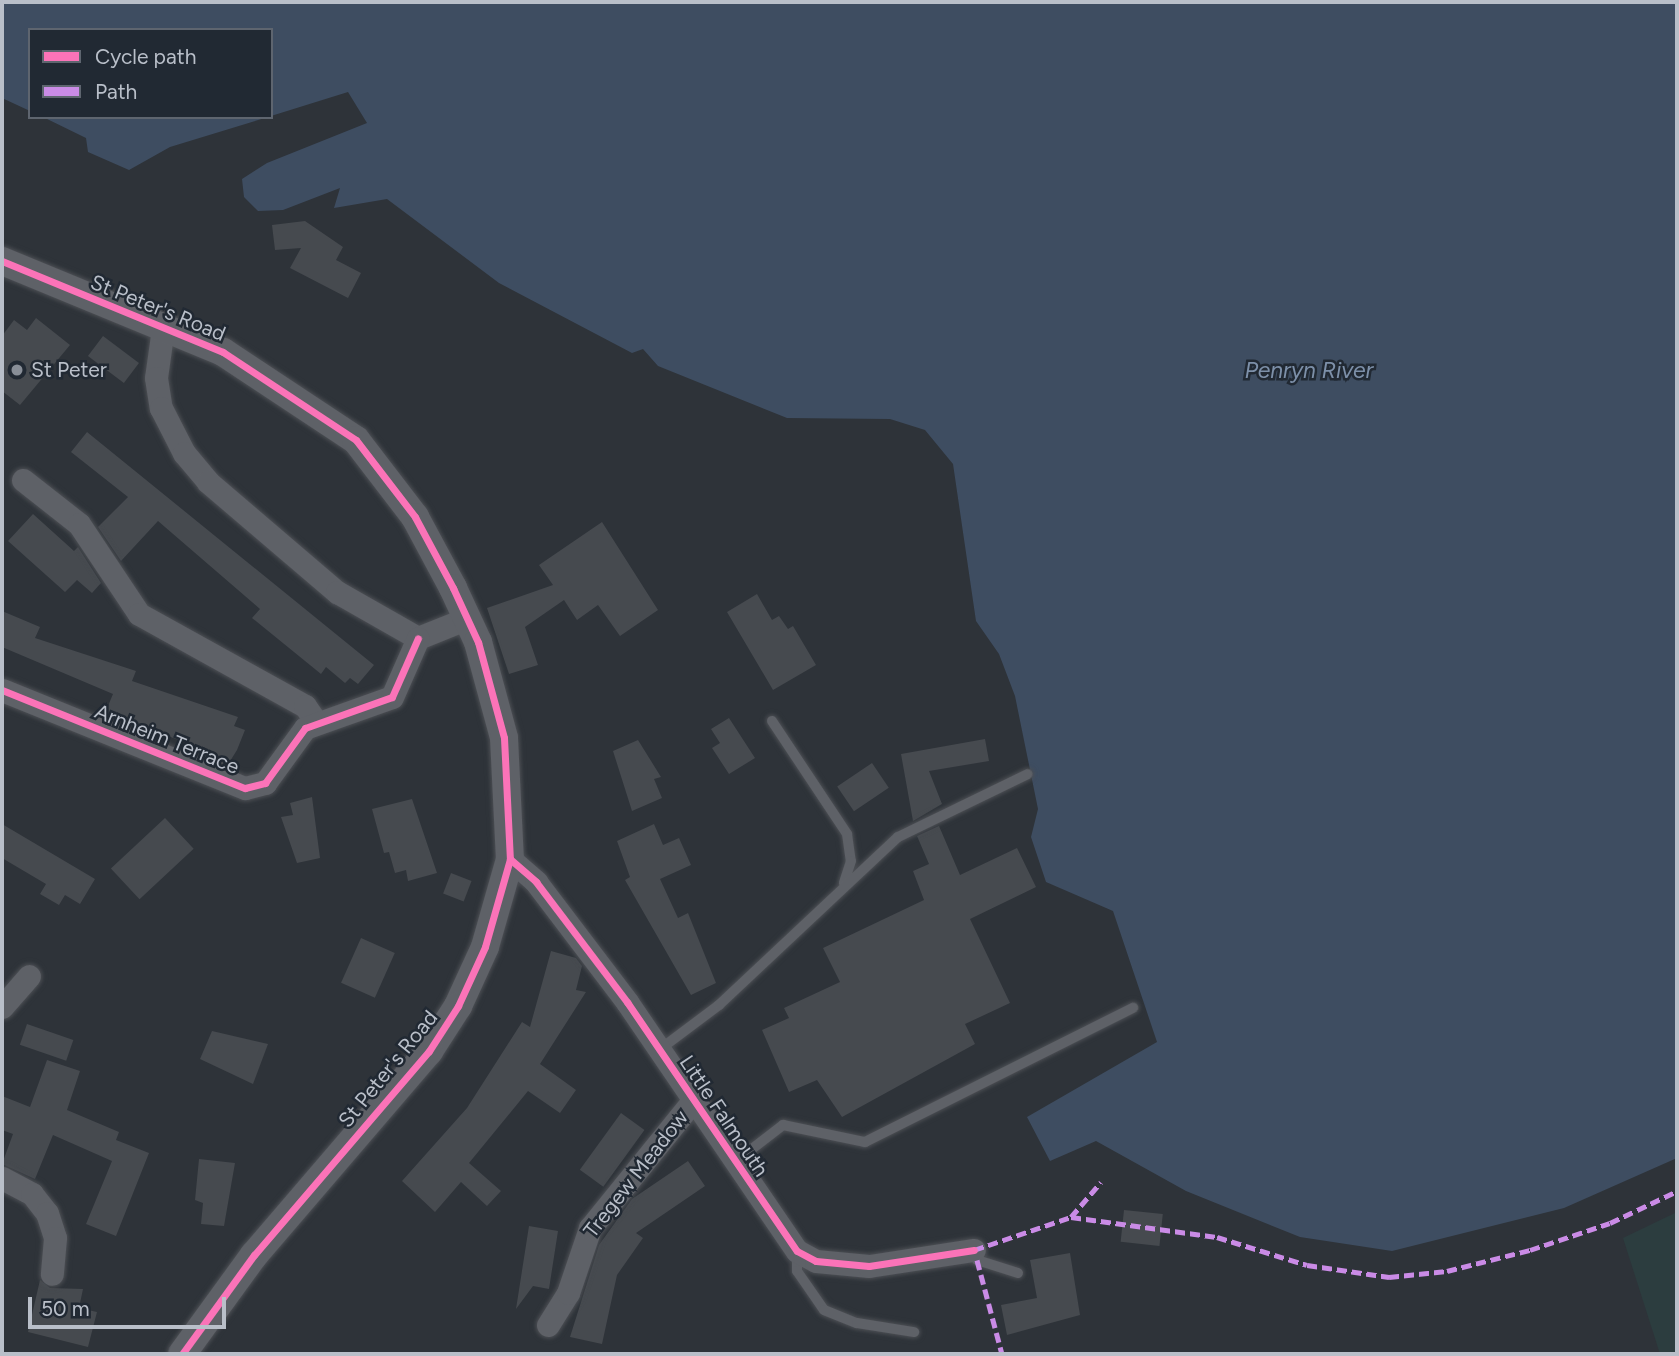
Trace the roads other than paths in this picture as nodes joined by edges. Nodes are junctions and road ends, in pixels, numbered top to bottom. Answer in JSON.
{"nodes":[{"id":1,"x":2,"y":261,"type":"edge"},
{"id":2,"x":163,"y":328,"type":"junction"},
{"id":3,"x":23,"y":480,"type":"dead end"},
{"id":4,"x":467,"y":618,"type":"junction"},
{"id":5,"x":418,"y":638,"type":"junction"},
{"id":6,"x":2,"y":690,"type":"edge"},
{"id":7,"x":772,"y":721,"type":"dead end"},
{"id":8,"x":317,"y":723,"type":"junction"},
{"id":9,"x":1028,"y":774,"type":"dead end"},
{"id":10,"x":510,"y":859,"type":"junction"},
{"id":11,"x":843,"y":886,"type":"junction"},
{"id":12,"x":29,"y":976,"type":"dead end"},
{"id":13,"x":2,"y":1007,"type":"edge"},
{"id":14,"x":1133,"y":1008,"type":"dead end"},
{"id":15,"x":659,"y":1050,"type":"junction"},
{"id":16,"x":693,"y":1101,"type":"junction"},
{"id":17,"x":735,"y":1162,"type":"junction"},
{"id":18,"x":2,"y":1178,"type":"edge"},
{"id":19,"x":974,"y":1250,"type":"joint"},
{"id":20,"x":797,"y":1251,"type":"junction"},
{"id":21,"x":1018,"y":1273,"type":"dead end"},
{"id":22,"x":52,"y":1274,"type":"dead end"},
{"id":23,"x":548,"y":1325,"type":"dead end"},
{"id":24,"x":914,"y":1332,"type":"dead end"},
{"id":25,"x":182,"y":1354,"type":"edge"}],
"edges":[{"from":1,"to":2,"type":"street","name":"St Peter's Road"},
{"from":2,"to":4,"type":"street","name":"St Peter's Road"},
{"from":2,"to":5,"type":"street"},
{"from":3,"to":8,"type":"street"},
{"from":4,"to":5,"type":"street"},
{"from":4,"to":10,"type":"street","name":"St Peter's Road"},
{"from":5,"to":8,"type":"street","name":"Arnheim Terrace"},
{"from":6,"to":8,"type":"street","name":"Arnheim Terrace"},
{"from":7,"to":11,"type":"lane"},
{"from":9,"to":11,"type":"lane"},
{"from":10,"to":15,"type":"street","name":"Little Falmouth"},
{"from":10,"to":25,"type":"street","name":"St Peter's Road"},
{"from":11,"to":15,"type":"lane"},
{"from":12,"to":13,"type":"street"},
{"from":14,"to":17,"type":"lane"},
{"from":15,"to":16,"type":"street","name":"Little Falmouth"},
{"from":16,"to":17,"type":"street","name":"Little Falmouth"},
{"from":16,"to":23,"type":"street","name":"Tregew Meadow"},
{"from":17,"to":20,"type":"street","name":"Little Falmouth"},
{"from":18,"to":22,"type":"street"},
{"from":19,"to":20,"type":"street"},
{"from":19,"to":21,"type":"lane"},
{"from":20,"to":24,"type":"lane"}]}
